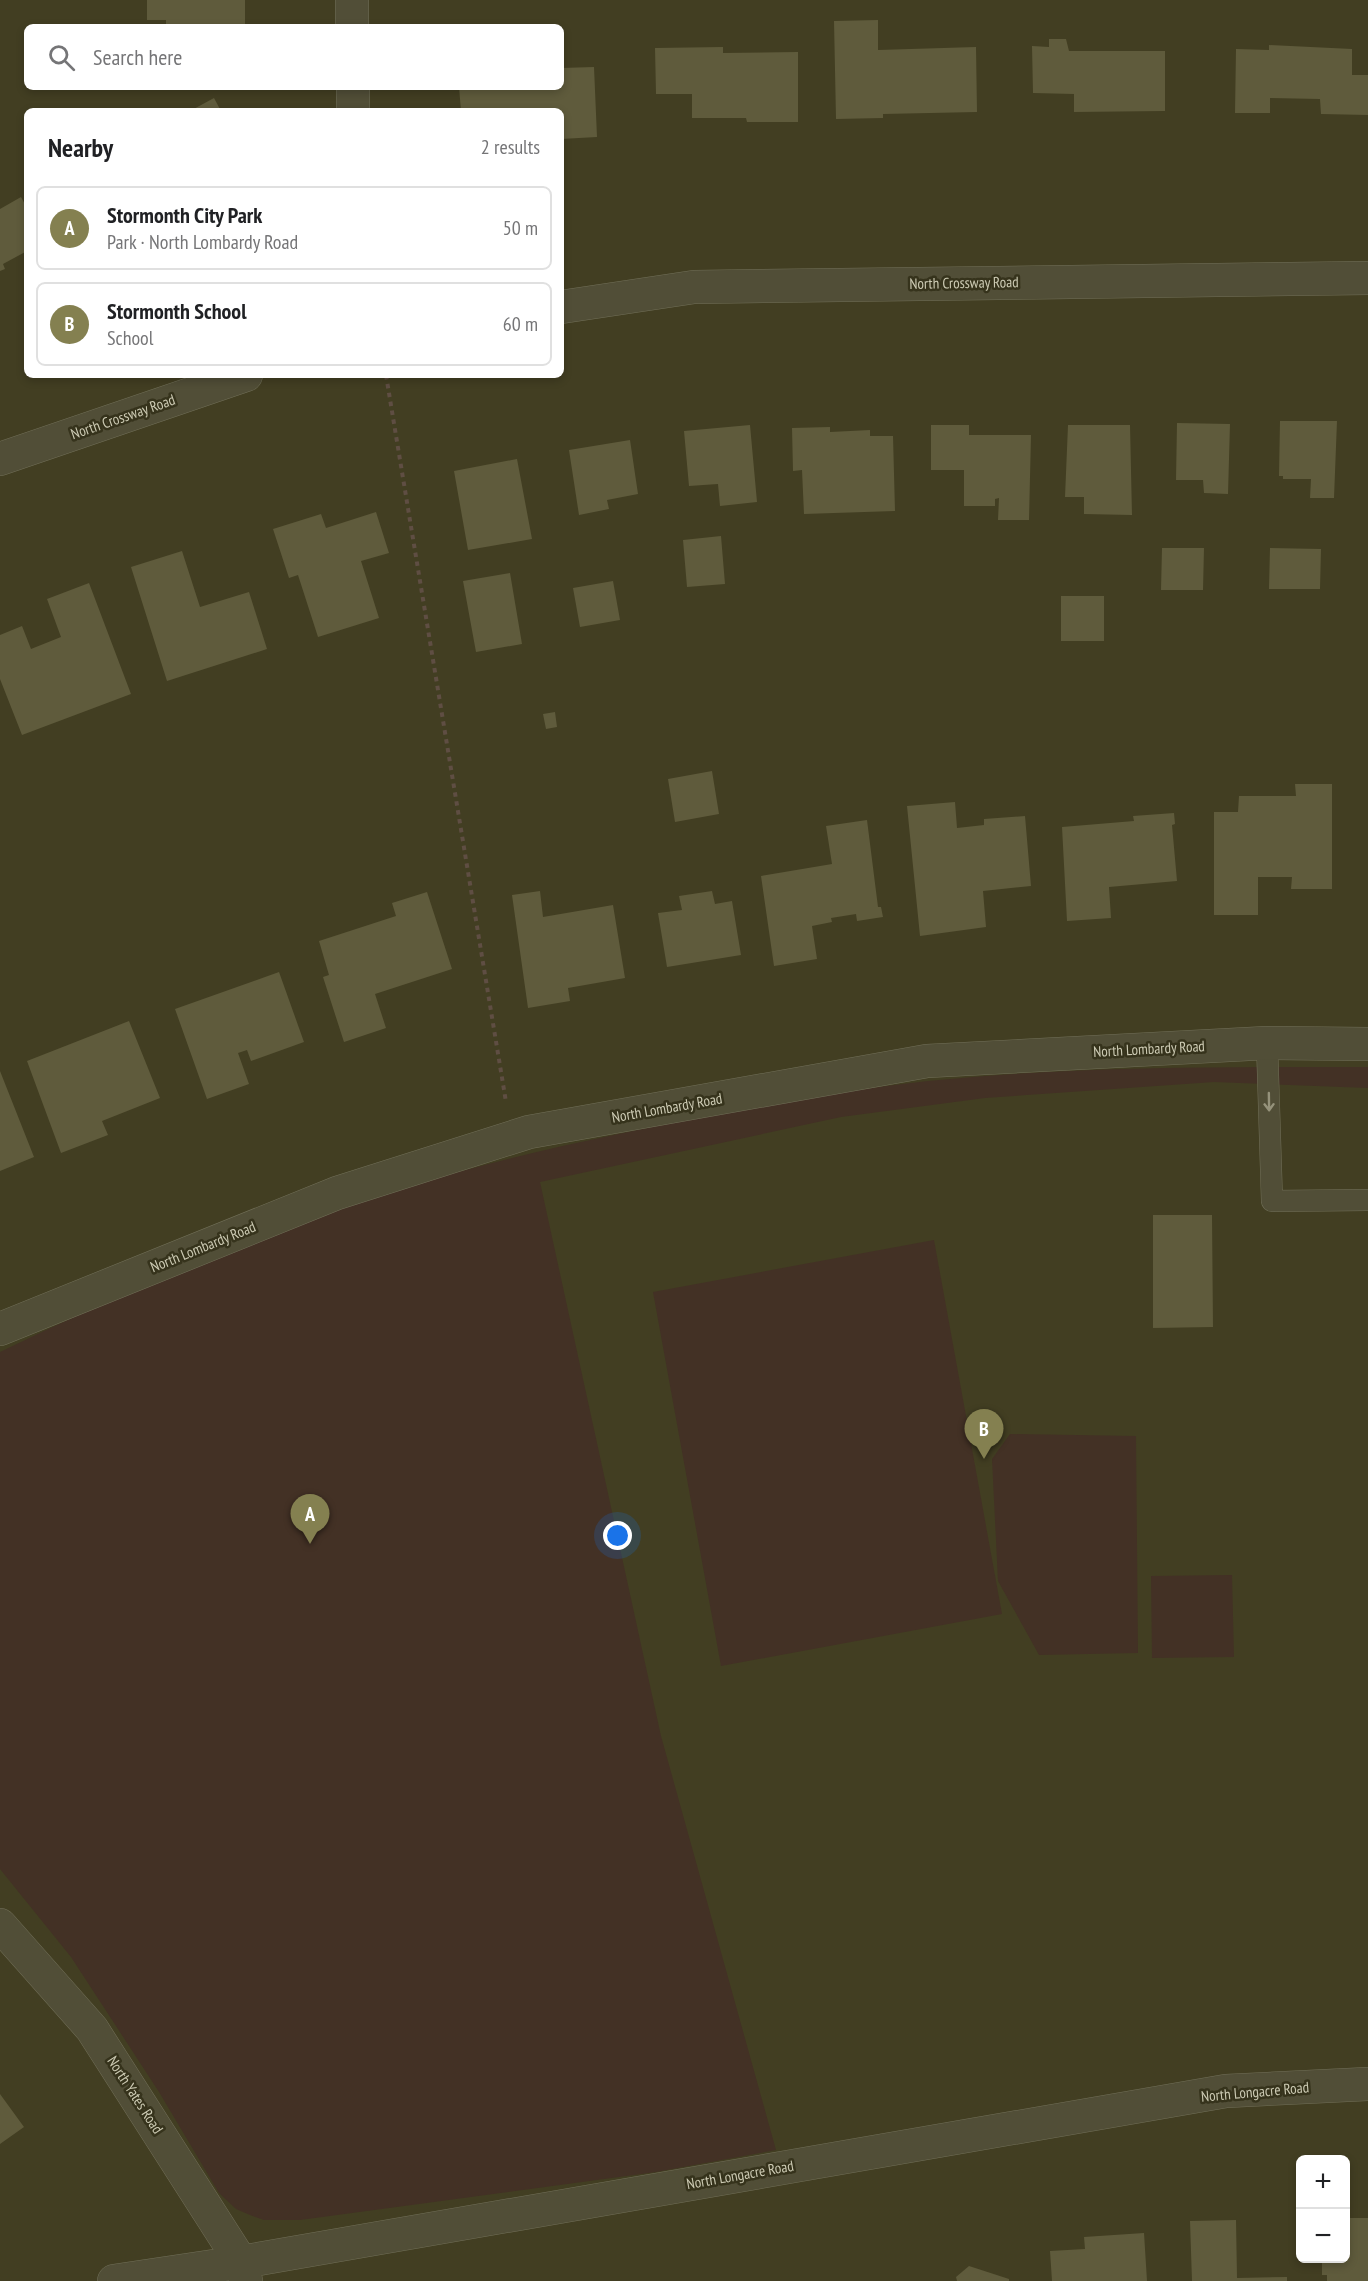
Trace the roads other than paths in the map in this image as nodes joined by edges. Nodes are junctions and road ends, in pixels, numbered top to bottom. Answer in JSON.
{"nodes":[{"id":1,"x":352,"y":0,"type":"edge"},
{"id":2,"x":352,"y":24,"type":"edge"},
{"id":3,"x":353,"y":90,"type":"edge"},
{"id":4,"x":353,"y":108,"type":"edge"},
{"id":5,"x":1368,"y":278,"type":"edge"},
{"id":6,"x":564,"y":307,"type":"edge"},
{"id":7,"x":237,"y":378,"type":"edge"},
{"id":8,"x":0,"y":459,"type":"edge"},
{"id":9,"x":1268,"y":1043,"type":"junction"},
{"id":10,"x":1368,"y":1044,"type":"edge"},
{"id":11,"x":1368,"y":1200,"type":"edge"},
{"id":12,"x":0,"y":1329,"type":"edge"},
{"id":13,"x":0,"y":1925,"type":"edge"},
{"id":14,"x":1368,"y":2084,"type":"edge"},
{"id":15,"x":244,"y":2272,"type":"edge"},
{"id":16,"x":114,"y":2281,"type":"edge"}],
"edges":[{"from":1,"to":2,"type":"street"},
{"from":3,"to":4,"type":"street"},
{"from":5,"to":6,"type":"street","name":"North Crossway Road"},
{"from":7,"to":8,"type":"street","name":"North Crossway Road"},
{"from":9,"to":10,"type":"street","name":"North Lombardy Road"},
{"from":9,"to":11,"type":"lane","one_way":true},
{"from":9,"to":12,"type":"street","name":"North Lombardy Road"},
{"from":13,"to":15,"type":"street","name":"North Yates Road"},
{"from":14,"to":15,"type":"street","name":"North Longacre Road"},
{"from":15,"to":16,"type":"street","name":"North Longacre Road"}]}
